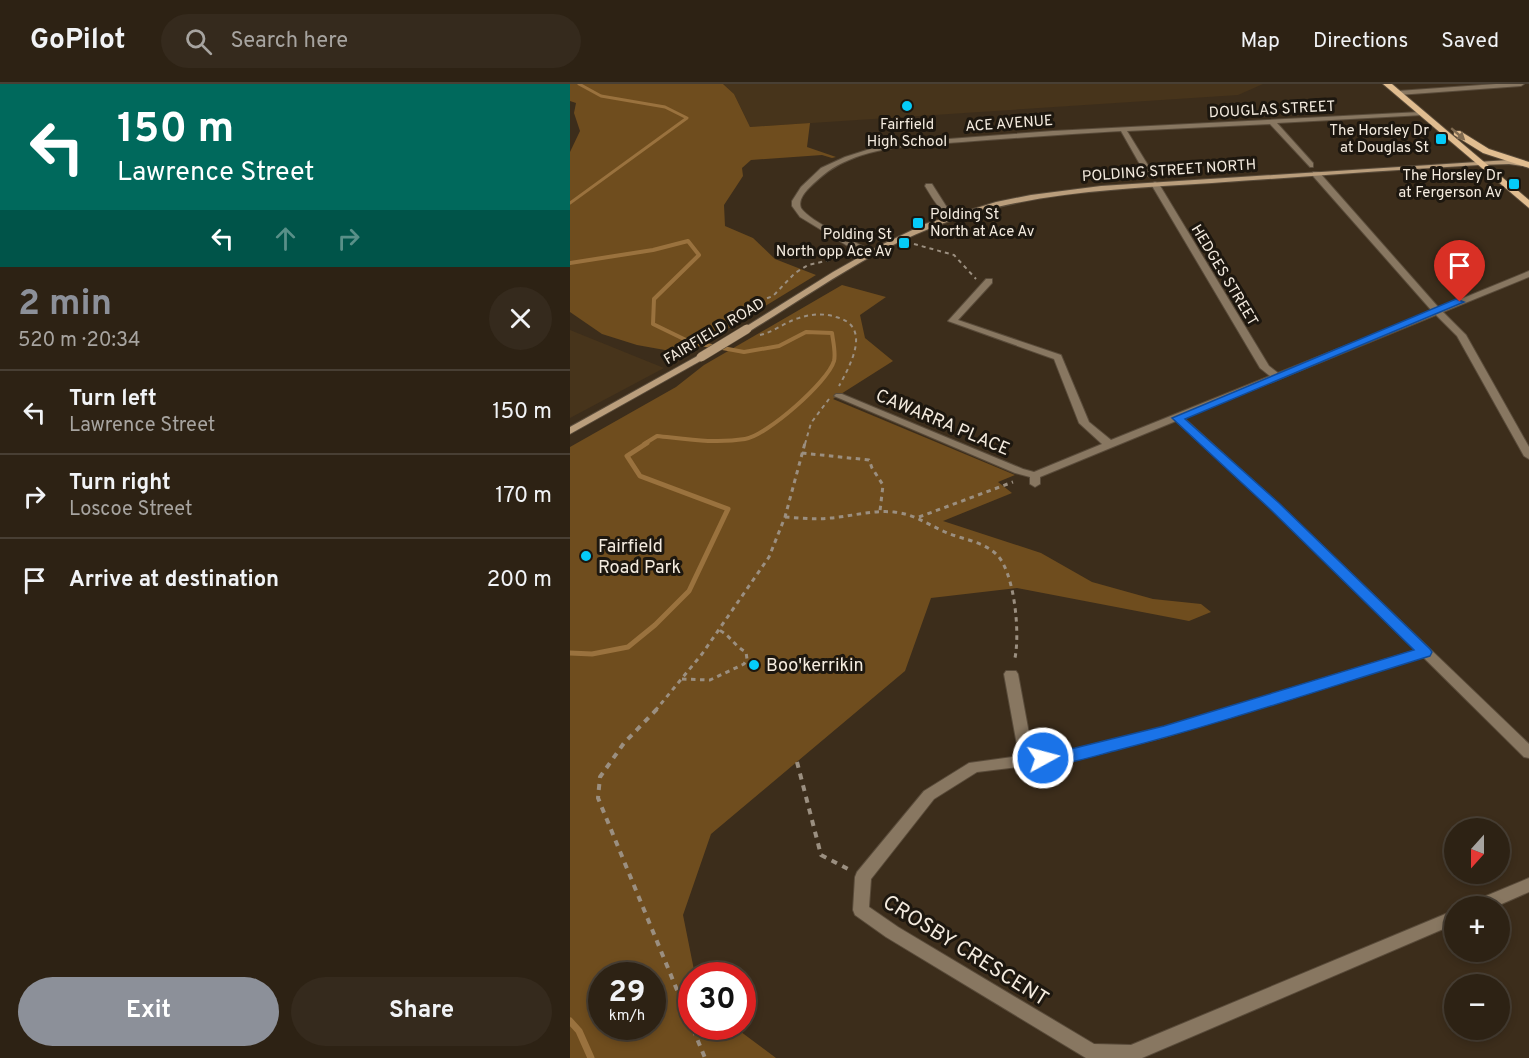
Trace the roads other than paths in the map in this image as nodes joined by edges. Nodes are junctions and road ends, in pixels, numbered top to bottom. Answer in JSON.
{"nodes":[{"id":1,"x":1387,"y":84,"type":"edge"},
{"id":2,"x":1521,"y":84,"type":"edge"},
{"id":3,"x":1398,"y":93,"type":"junction"},
{"id":4,"x":1410,"y":103,"type":"junction"},
{"id":5,"x":1421,"y":114,"type":"junction"},
{"id":6,"x":1272,"y":122,"type":"junction"},
{"id":7,"x":1124,"y":131,"type":"junction"},
{"id":8,"x":1459,"y":147,"type":"junction"},
{"id":9,"x":1479,"y":163,"type":"junction"},
{"id":10,"x":1310,"y":165,"type":"dead end"},
{"id":11,"x":1529,"y":165,"type":"edge"},
{"id":12,"x":1410,"y":167,"type":"junction"},
{"id":13,"x":1316,"y":174,"type":"junction"},
{"id":14,"x":1150,"y":176,"type":"dead end"},
{"id":15,"x":1155,"y":184,"type":"junction"},
{"id":16,"x":929,"y":186,"type":"dead end"},
{"id":17,"x":1527,"y":202,"type":"edge"},
{"id":18,"x":958,"y":216,"type":"junction"},
{"id":19,"x":872,"y":254,"type":"junction"},
{"id":20,"x":1529,"y":273,"type":"edge"},
{"id":21,"x":986,"y":284,"type":"road end"},
{"id":22,"x":1438,"y":311,"type":"junction"},
{"id":23,"x":1276,"y":377,"type":"junction"},
{"id":24,"x":839,"y":396,"type":"road end"},
{"id":25,"x":1178,"y":418,"type":"junction"},
{"id":26,"x":570,"y":431,"type":"edge"},
{"id":27,"x":1109,"y":444,"type":"junction"},
{"id":28,"x":1529,"y":456,"type":"edge"},
{"id":29,"x":1425,"y":652,"type":"junction"},
{"id":30,"x":1011,"y":674,"type":"dead end"},
{"id":31,"x":1529,"y":753,"type":"edge"},
{"id":32,"x":1028,"y":760,"type":"junction"},
{"id":33,"x":1529,"y":885,"type":"edge"},
{"id":34,"x":1503,"y":896,"type":"edge"},
{"id":35,"x":1444,"y":921,"type":"edge"}],
"edges":[{"from":1,"to":3,"type":"main road"},
{"from":2,"to":3,"type":"street"},
{"from":3,"to":4,"type":"main road"},
{"from":4,"to":5,"type":"main road"},
{"from":4,"to":11,"type":"main road","one_way":true},
{"from":5,"to":6,"type":"street","name":"DOUGLAS STREET"},
{"from":5,"to":8,"type":"main road"},
{"from":6,"to":7,"type":"street","name":"DOUGLAS STREET"},
{"from":6,"to":10,"type":"street"},
{"from":7,"to":14,"type":"street"},
{"from":7,"to":19,"type":"street","name":"ACE AVENUE"},
{"from":8,"to":9,"type":"main road"},
{"from":8,"to":12,"type":"main road"},
{"from":9,"to":11,"type":"main road","name":"POLDING STREET NORTH"},
{"from":9,"to":12,"type":"main road","name":"POLDING STREET NORTH"},
{"from":9,"to":17,"type":"main road"},
{"from":12,"to":13,"type":"main road","name":"POLDING STREET NORTH"},
{"from":13,"to":15,"type":"main road","name":"POLDING STREET NORTH"},
{"from":13,"to":22,"type":"street"},
{"from":15,"to":18,"type":"main road","name":"POLDING STREET NORTH"},
{"from":15,"to":23,"type":"street","name":"HEDGES STREET"},
{"from":16,"to":18,"type":"street"},
{"from":18,"to":19,"type":"main road","name":"POLDING STREET NORTH"},
{"from":19,"to":26,"type":"main road","name":"FAIRFIELD ROAD","bridge":true},
{"from":20,"to":22,"type":"street"},
{"from":21,"to":27,"type":"street"},
{"from":22,"to":23,"type":"street"},
{"from":22,"to":28,"type":"street"},
{"from":23,"to":25,"type":"street"},
{"from":24,"to":27,"type":"street","name":"CAWARRA PLACE"},
{"from":25,"to":27,"type":"street"},
{"from":25,"to":29,"type":"street"},
{"from":29,"to":31,"type":"street"},
{"from":29,"to":32,"type":"street"},
{"from":30,"to":32,"type":"street"},
{"from":32,"to":35,"type":"street","name":"CROSBY CRESCENT"},
{"from":33,"to":34,"type":"street"}]}
